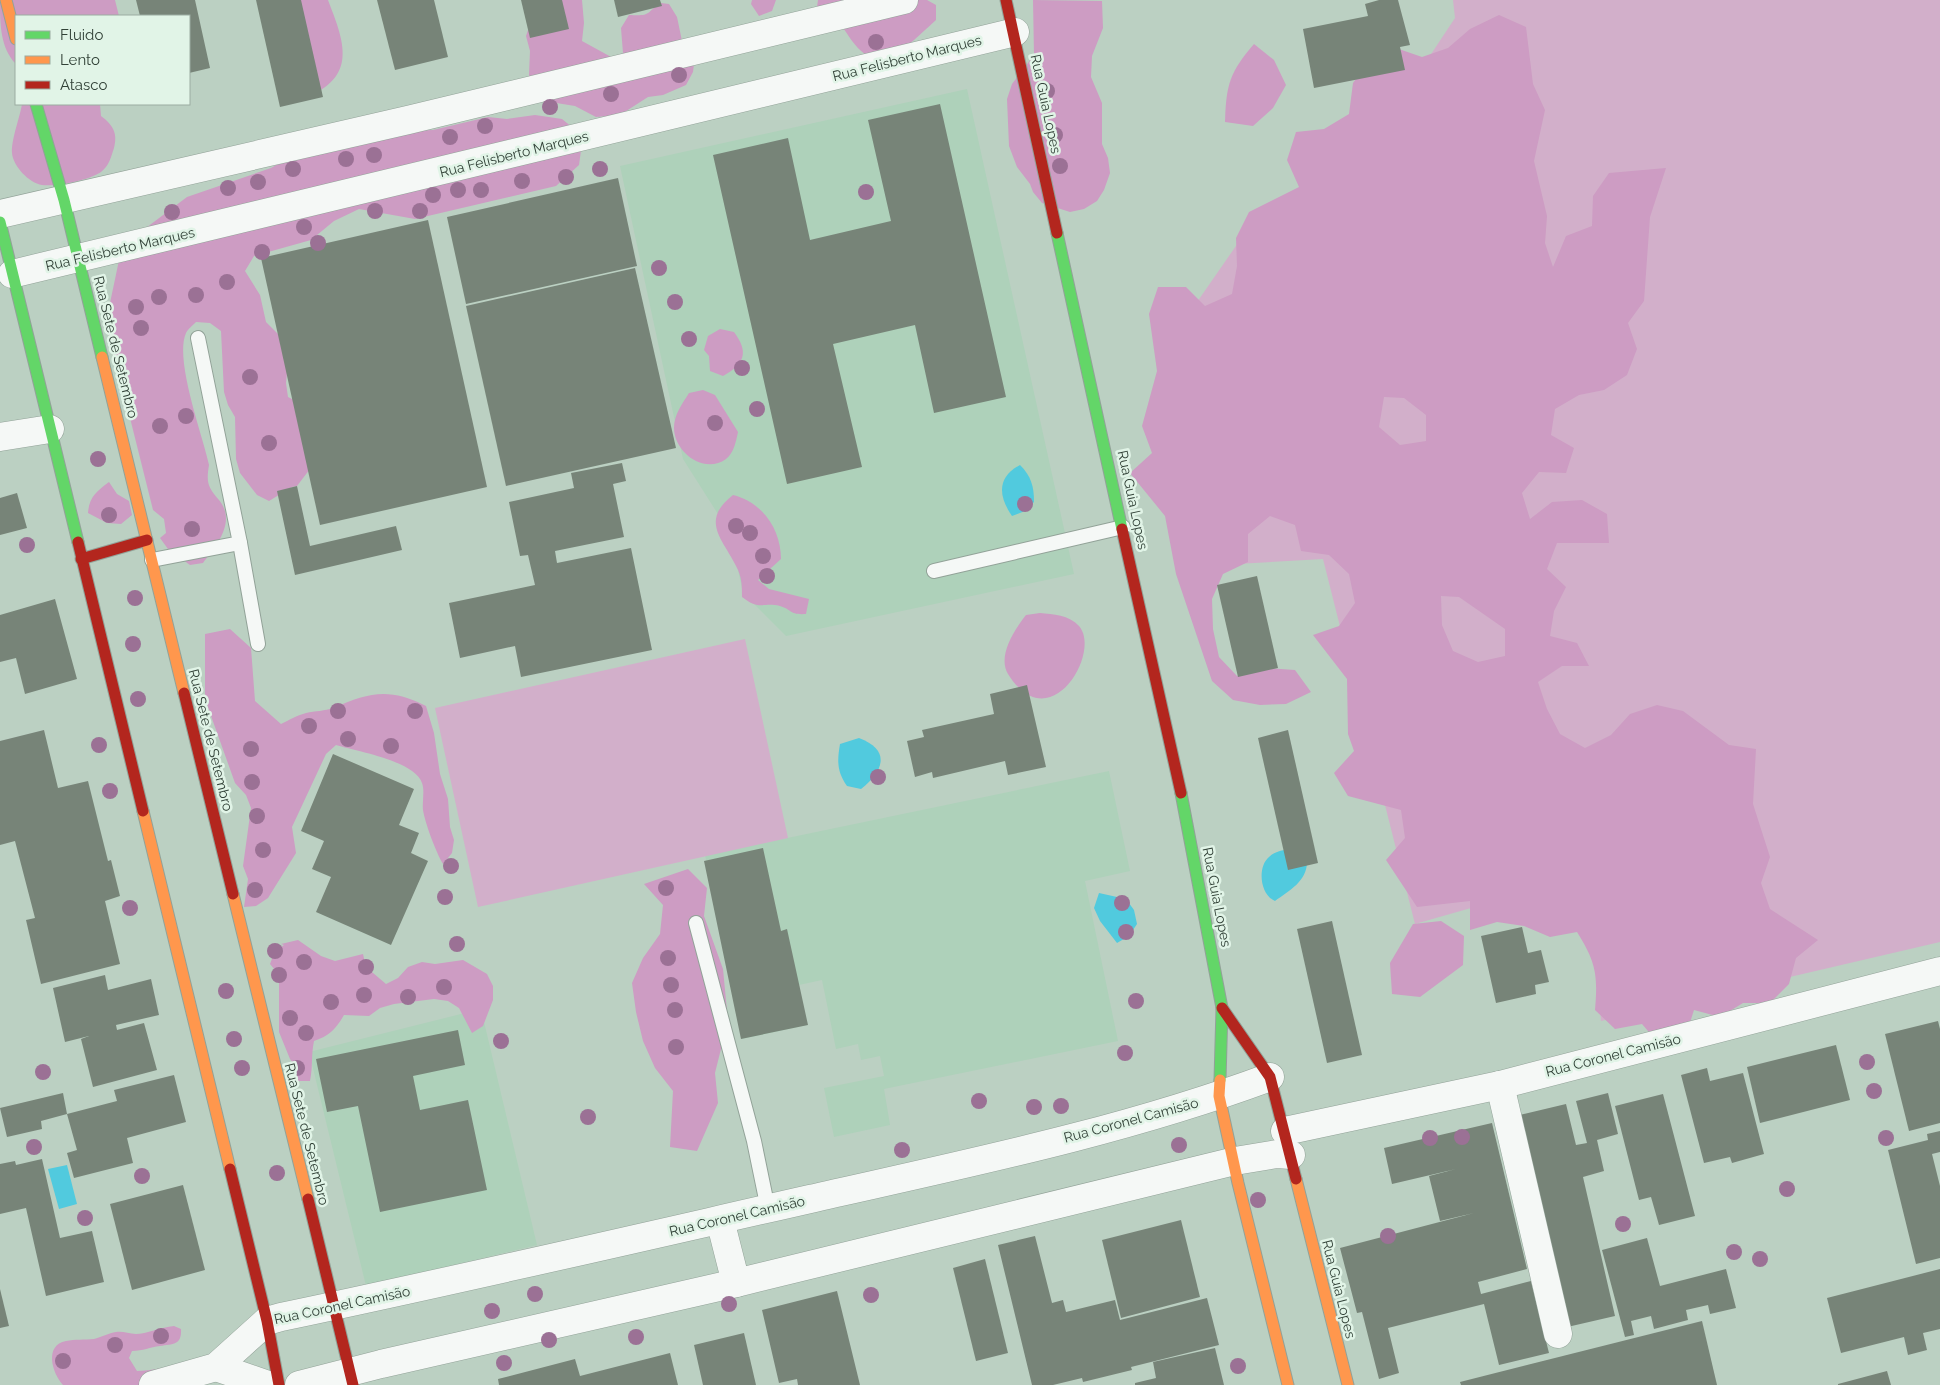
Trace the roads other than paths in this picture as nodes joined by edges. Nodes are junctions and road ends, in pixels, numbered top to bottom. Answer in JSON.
{"nodes":[{"id":1,"x":6,"y":0,"type":"edge"},
{"id":2,"x":904,"y":0,"type":"edge"},
{"id":3,"x":1006,"y":0,"type":"edge"},
{"id":4,"x":1015,"y":32,"type":"junction"},
{"id":5,"x":15,"y":34,"type":"edge"},
{"id":6,"x":15,"y":38,"type":"edge"},
{"id":7,"x":0,"y":41,"type":"edge"},
{"id":8,"x":36,"y":105,"type":"edge"},
{"id":9,"x":64,"y":200,"type":"junction"},
{"id":10,"x":0,"y":214,"type":"edge"},
{"id":11,"x":0,"y":222,"type":"edge"},
{"id":12,"x":79,"y":260,"type":"junction"},
{"id":13,"x":12,"y":274,"type":"junction"},
{"id":14,"x":198,"y":338,"type":"dead end"},
{"id":15,"x":50,"y":430,"type":"junction"},
{"id":16,"x":0,"y":437,"type":"edge"},
{"id":17,"x":1123,"y":527,"type":"junction"},
{"id":18,"x":147,"y":540,"type":"junction"},
{"id":19,"x":240,"y":543,"type":"junction"},
{"id":20,"x":81,"y":558,"type":"junction"},
{"id":21,"x":152,"y":560,"type":"junction"},
{"id":22,"x":934,"y":571,"type":"dead end"},
{"id":23,"x":258,"y":644,"type":"dead end"},
{"id":24,"x":696,"y":924,"type":"dead end"},
{"id":25,"x":1940,"y":971,"type":"edge"},
{"id":26,"x":1222,"y":1008,"type":"junction"},
{"id":27,"x":1270,"y":1077,"type":"junction"},
{"id":28,"x":1500,"y":1085,"type":"junction"},
{"id":29,"x":1220,"y":1096,"type":"junction"},
{"id":30,"x":1288,"y":1143,"type":"junction"},
{"id":31,"x":1234,"y":1160,"type":"junction"},
{"id":32,"x":768,"y":1209,"type":"junction"},
{"id":33,"x":720,"y":1220,"type":"junction"},
{"id":34,"x":736,"y":1284,"type":"junction"},
{"id":35,"x":334,"y":1306,"type":"junction"},
{"id":36,"x":268,"y":1321,"type":"junction"},
{"id":37,"x":1558,"y":1334,"type":"dead end"},
{"id":38,"x":216,"y":1367,"type":"junction"},
{"id":39,"x":351,"y":1378,"type":"edge"},
{"id":40,"x":153,"y":1385,"type":"edge"},
{"id":41,"x":268,"y":1385,"type":"edge"},
{"id":42,"x":279,"y":1385,"type":"edge"},
{"id":43,"x":298,"y":1385,"type":"edge"},
{"id":44,"x":1288,"y":1385,"type":"edge"},
{"id":45,"x":1348,"y":1385,"type":"edge"}],
"edges":[{"from":1,"to":5,"type":"main road"},
{"from":2,"to":9,"type":"street"},
{"from":3,"to":4,"type":"main road","name":"Rua Guia Lopes"},
{"from":4,"to":12,"type":"street","name":"Rua Felisberto Marques"},
{"from":4,"to":17,"type":"main road","name":"Rua Guia Lopes"},
{"from":6,"to":7,"type":"main road"},
{"from":8,"to":9,"type":"main road","name":"Rua Sete de Setembro"},
{"from":9,"to":10,"type":"street"},
{"from":9,"to":12,"type":"main road","name":"Rua Sete de Setembro"},
{"from":11,"to":13,"type":"main road"},
{"from":12,"to":13,"type":"street","name":"Rua Felisberto Marques"},
{"from":12,"to":18,"type":"main road","name":"Rua Sete de Setembro"},
{"from":13,"to":15,"type":"main road"},
{"from":14,"to":19,"type":"lane"},
{"from":15,"to":16,"type":"street"},
{"from":15,"to":20,"type":"main road"},
{"from":17,"to":22,"type":"lane"},
{"from":17,"to":26,"type":"main road","name":"Rua Guia Lopes"},
{"from":18,"to":20,"type":"main road"},
{"from":18,"to":21,"type":"main road","name":"Rua Sete de Setembro"},
{"from":19,"to":21,"type":"lane"},
{"from":19,"to":23,"type":"lane"},
{"from":20,"to":36,"type":"main road"},
{"from":21,"to":35,"type":"main road","name":"Rua Sete de Setembro"},
{"from":24,"to":32,"type":"lane"},
{"from":25,"to":28,"type":"street","name":"Rua Coronel Camisão"},
{"from":26,"to":27,"type":"main road","name":"Rua Guia Lopes"},
{"from":26,"to":29,"type":"main road","name":"Rua Guia Lopes"},
{"from":27,"to":29,"type":"street","name":"Rua Coronel Camisão"},
{"from":27,"to":30,"type":"main road","name":"Rua Guia Lopes"},
{"from":28,"to":30,"type":"street","name":"Rua Coronel Camisão"},
{"from":28,"to":37,"type":"street"},
{"from":29,"to":31,"type":"main road","name":"Rua Guia Lopes"},
{"from":29,"to":32,"type":"street","name":"Rua Coronel Camisão"},
{"from":30,"to":31,"type":"street","name":"Rua Coronel Camisão"},
{"from":30,"to":45,"type":"main road","name":"Rua Guia Lopes"},
{"from":31,"to":34,"type":"street","name":"Rua Coronel Camisão"},
{"from":31,"to":44,"type":"main road","name":"Rua Guia Lopes"},
{"from":32,"to":33,"type":"street","name":"Rua Coronel Camisão"},
{"from":33,"to":34,"type":"street"},
{"from":33,"to":35,"type":"street","name":"Rua Coronel Camisão"},
{"from":34,"to":39,"type":"street","name":"Rua Coronel Camisão"},
{"from":35,"to":36,"type":"street","name":"Rua Coronel Camisão"},
{"from":35,"to":39,"type":"main road","name":"Rua Sete de Setembro"},
{"from":36,"to":38,"type":"street","name":"Rua Coronel Camisão"},
{"from":36,"to":42,"type":"main road"},
{"from":38,"to":40,"type":"street","name":"Rua Coronel Camisão"},
{"from":38,"to":41,"type":"street"},
{"from":39,"to":43,"type":"street","name":"Rua Coronel Camisão"}]}
